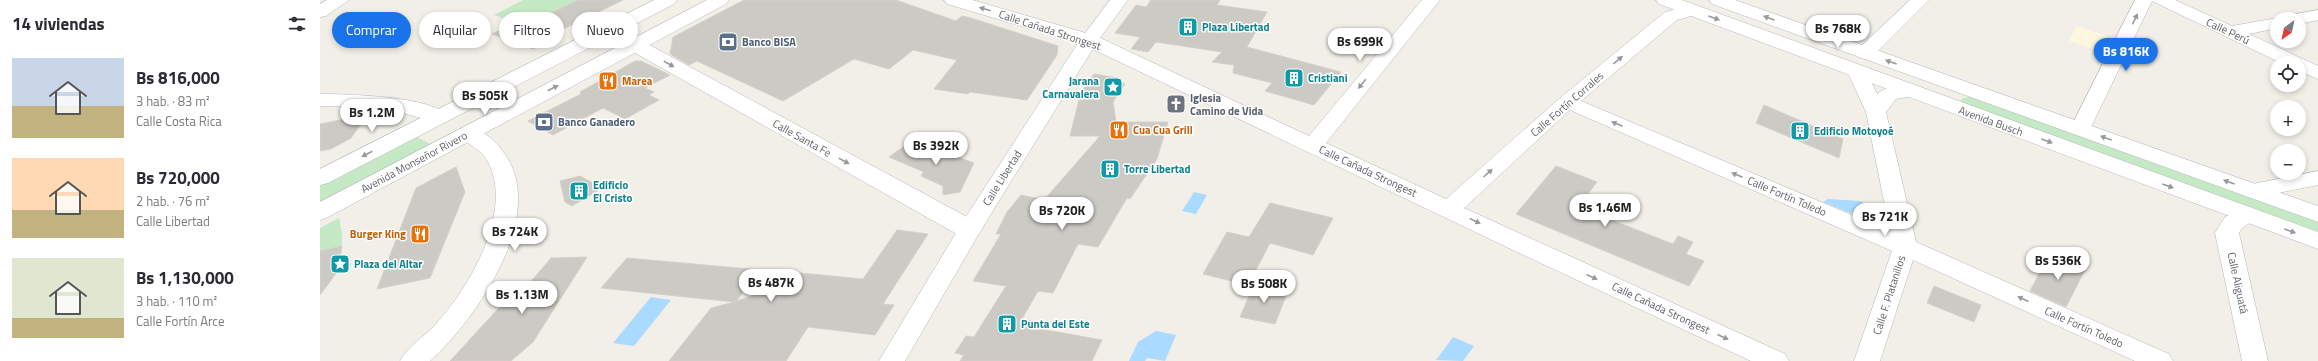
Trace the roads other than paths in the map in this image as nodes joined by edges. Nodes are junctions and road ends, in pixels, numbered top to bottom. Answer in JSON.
{"nodes":[{"id":1,"x":340,"y":0,"type":"edge"},
{"id":2,"x":668,"y":0,"type":"edge"},
{"id":3,"x":720,"y":0,"type":"edge"},
{"id":4,"x":953,"y":0,"type":"edge"},
{"id":5,"x":1119,"y":0,"type":"edge"},
{"id":6,"x":1431,"y":0,"type":"edge"},
{"id":7,"x":1665,"y":0,"type":"edge"},
{"id":8,"x":1720,"y":0,"type":"edge"},
{"id":9,"x":1920,"y":0,"type":"edge"},
{"id":10,"x":2144,"y":0,"type":"edge"},
{"id":11,"x":2160,"y":0,"type":"edge"},
{"id":12,"x":1692,"y":10,"type":"junction"},
{"id":13,"x":320,"y":12,"type":"edge"},
{"id":14,"x":2318,"y":15,"type":"edge"},
{"id":15,"x":2306,"y":17,"type":"edge"},
{"id":16,"x":2270,"y":24,"type":"edge"},
{"id":17,"x":2230,"y":32,"type":"junction"},
{"id":18,"x":1822,"y":37,"type":"junction"},
{"id":19,"x":1089,"y":40,"type":"junction"},
{"id":20,"x":638,"y":43,"type":"edge"},
{"id":21,"x":638,"y":47,"type":"edge"},
{"id":22,"x":629,"y":48,"type":"edge"},
{"id":23,"x":1865,"y":52,"type":"junction"},
{"id":24,"x":1812,"y":54,"type":"junction"},
{"id":25,"x":2283,"y":56,"type":"edge"},
{"id":26,"x":2306,"y":67,"type":"edge"},
{"id":27,"x":1854,"y":70,"type":"junction"},
{"id":28,"x":1916,"y":71,"type":"junction"},
{"id":29,"x":2318,"y":73,"type":"edge"},
{"id":30,"x":507,"y":83,"type":"junction"},
{"id":31,"x":1971,"y":90,"type":"junction"},
{"id":32,"x":1911,"y":91,"type":"junction"},
{"id":33,"x":320,"y":100,"type":"edge"},
{"id":34,"x":529,"y":101,"type":"junction"},
{"id":35,"x":1567,"y":102,"type":"junction"},
{"id":36,"x":1954,"y":107,"type":"junction"},
{"id":37,"x":1876,"y":112,"type":"junction"},
{"id":38,"x":439,"y":117,"type":"junction"},
{"id":39,"x":2080,"y":129,"type":"junction"},
{"id":40,"x":469,"y":133,"type":"junction"},
{"id":41,"x":1313,"y":145,"type":"junction"},
{"id":42,"x":320,"y":178,"type":"edge"},
{"id":43,"x":2318,"y":178,"type":"edge"},
{"id":44,"x":2253,"y":191,"type":"junction"},
{"id":45,"x":1449,"y":209,"type":"junction"},
{"id":46,"x":320,"y":212,"type":"edge"},
{"id":47,"x":2318,"y":214,"type":"edge"},
{"id":48,"x":2248,"y":215,"type":"junction"},
{"id":49,"x":970,"y":229,"type":"junction"},
{"id":50,"x":2318,"y":241,"type":"edge"},
{"id":51,"x":1905,"y":247,"type":"junction"},
{"id":52,"x":413,"y":361,"type":"edge"},
{"id":53,"x":892,"y":361,"type":"edge"},
{"id":54,"x":1776,"y":361,"type":"edge"},
{"id":55,"x":1867,"y":361,"type":"edge"},
{"id":56,"x":2160,"y":361,"type":"edge"},
{"id":57,"x":2255,"y":361,"type":"edge"}],
"edges":[{"from":1,"to":13,"type":"street"},
{"from":2,"to":30,"type":"street"},
{"from":3,"to":20,"type":"street","name":"Avenida Monseñor Rivero"},
{"from":19,"to":4,"type":"street","name":"Calle Cañada Strongest","one_way":true},
{"from":5,"to":19,"type":"street","name":"Calle Libertad"},
{"from":6,"to":41,"type":"street","one_way":true},
{"from":7,"to":12,"type":"street","name":"Avenida Busch"},
{"from":18,"to":8,"type":"street","name":"Avenida Busch","one_way":true},
{"from":9,"to":23,"type":"street"},
{"from":39,"to":10,"type":"street","one_way":true},
{"from":11,"to":17,"type":"street","name":"Calle Perú"},
{"from":12,"to":24,"type":"street","name":"Avenida Busch","one_way":true},
{"from":35,"to":12,"type":"street","name":"Calle Fortín Corrales","one_way":true},
{"from":14,"to":15,"type":"street"},
{"from":16,"to":17,"type":"street"},
{"from":17,"to":25,"type":"street","name":"Calle Perú"},
{"from":18,"to":23,"type":"street","name":"Avenida Busch"},
{"from":18,"to":24,"type":"street"},
{"from":19,"to":41,"type":"street","name":"Calle Cañada Strongest"},
{"from":19,"to":49,"type":"street","name":"Calle Libertad"},
{"from":21,"to":49,"type":"street","name":"Calle Santa Fe","one_way":true},
{"from":34,"to":22,"type":"street","name":"Avenida Monseñor Rivero","one_way":true},
{"from":23,"to":27,"type":"street"},
{"from":28,"to":23,"type":"street","name":"Avenida Busch","one_way":true},
{"from":24,"to":27,"type":"street","name":"Avenida Busch"},
{"from":26,"to":29,"type":"street","name":"Calle Perú"},
{"from":27,"to":32,"type":"street","name":"Avenida Busch"},
{"from":27,"to":37,"type":"street","name":"Calle F. Platanillos"},
{"from":28,"to":31,"type":"street","name":"Avenida Busch"},
{"from":28,"to":32,"type":"street"},
{"from":30,"to":34,"type":"street"},
{"from":30,"to":38,"type":"street"},
{"from":31,"to":36,"type":"street"},
{"from":31,"to":39,"type":"street","name":"Avenida Busch"},
{"from":32,"to":36,"type":"street","name":"Avenida Busch"},
{"from":32,"to":37,"type":"street"},
{"from":33,"to":38,"type":"street"},
{"from":34,"to":40,"type":"street","name":"Avenida Monseñor Rivero"},
{"from":45,"to":35,"type":"street","name":"Calle Fortín Corrales","one_way":true},
{"from":51,"to":35,"type":"street","name":"Calle Fortín Toledo","one_way":true},
{"from":36,"to":48,"type":"street","name":"Avenida Busch","one_way":true},
{"from":37,"to":51,"type":"street","name":"Calle F. Platanillos"},
{"from":38,"to":42,"type":"street","one_way":true},
{"from":44,"to":39,"type":"street","name":"Avenida Busch","one_way":true},
{"from":40,"to":46,"type":"street","name":"Avenida Monseñor Rivero"},
{"from":40,"to":52,"type":"street"},
{"from":41,"to":45,"type":"street","name":"Calle Cañada Strongest"},
{"from":43,"to":44,"type":"street"},
{"from":44,"to":47,"type":"street","name":"Avenida Busch"},
{"from":45,"to":54,"type":"street","name":"Calle Cañada Strongest","one_way":true},
{"from":48,"to":50,"type":"street","name":"Avenida Busch","one_way":true},
{"from":48,"to":57,"type":"street","name":"Calle Aliguatá"},
{"from":49,"to":53,"type":"street","name":"Calle Libertad"},
{"from":51,"to":55,"type":"street","name":"Calle F. Platanillos"},
{"from":56,"to":51,"type":"street","name":"Calle Fortín Toledo","one_way":true}]}
